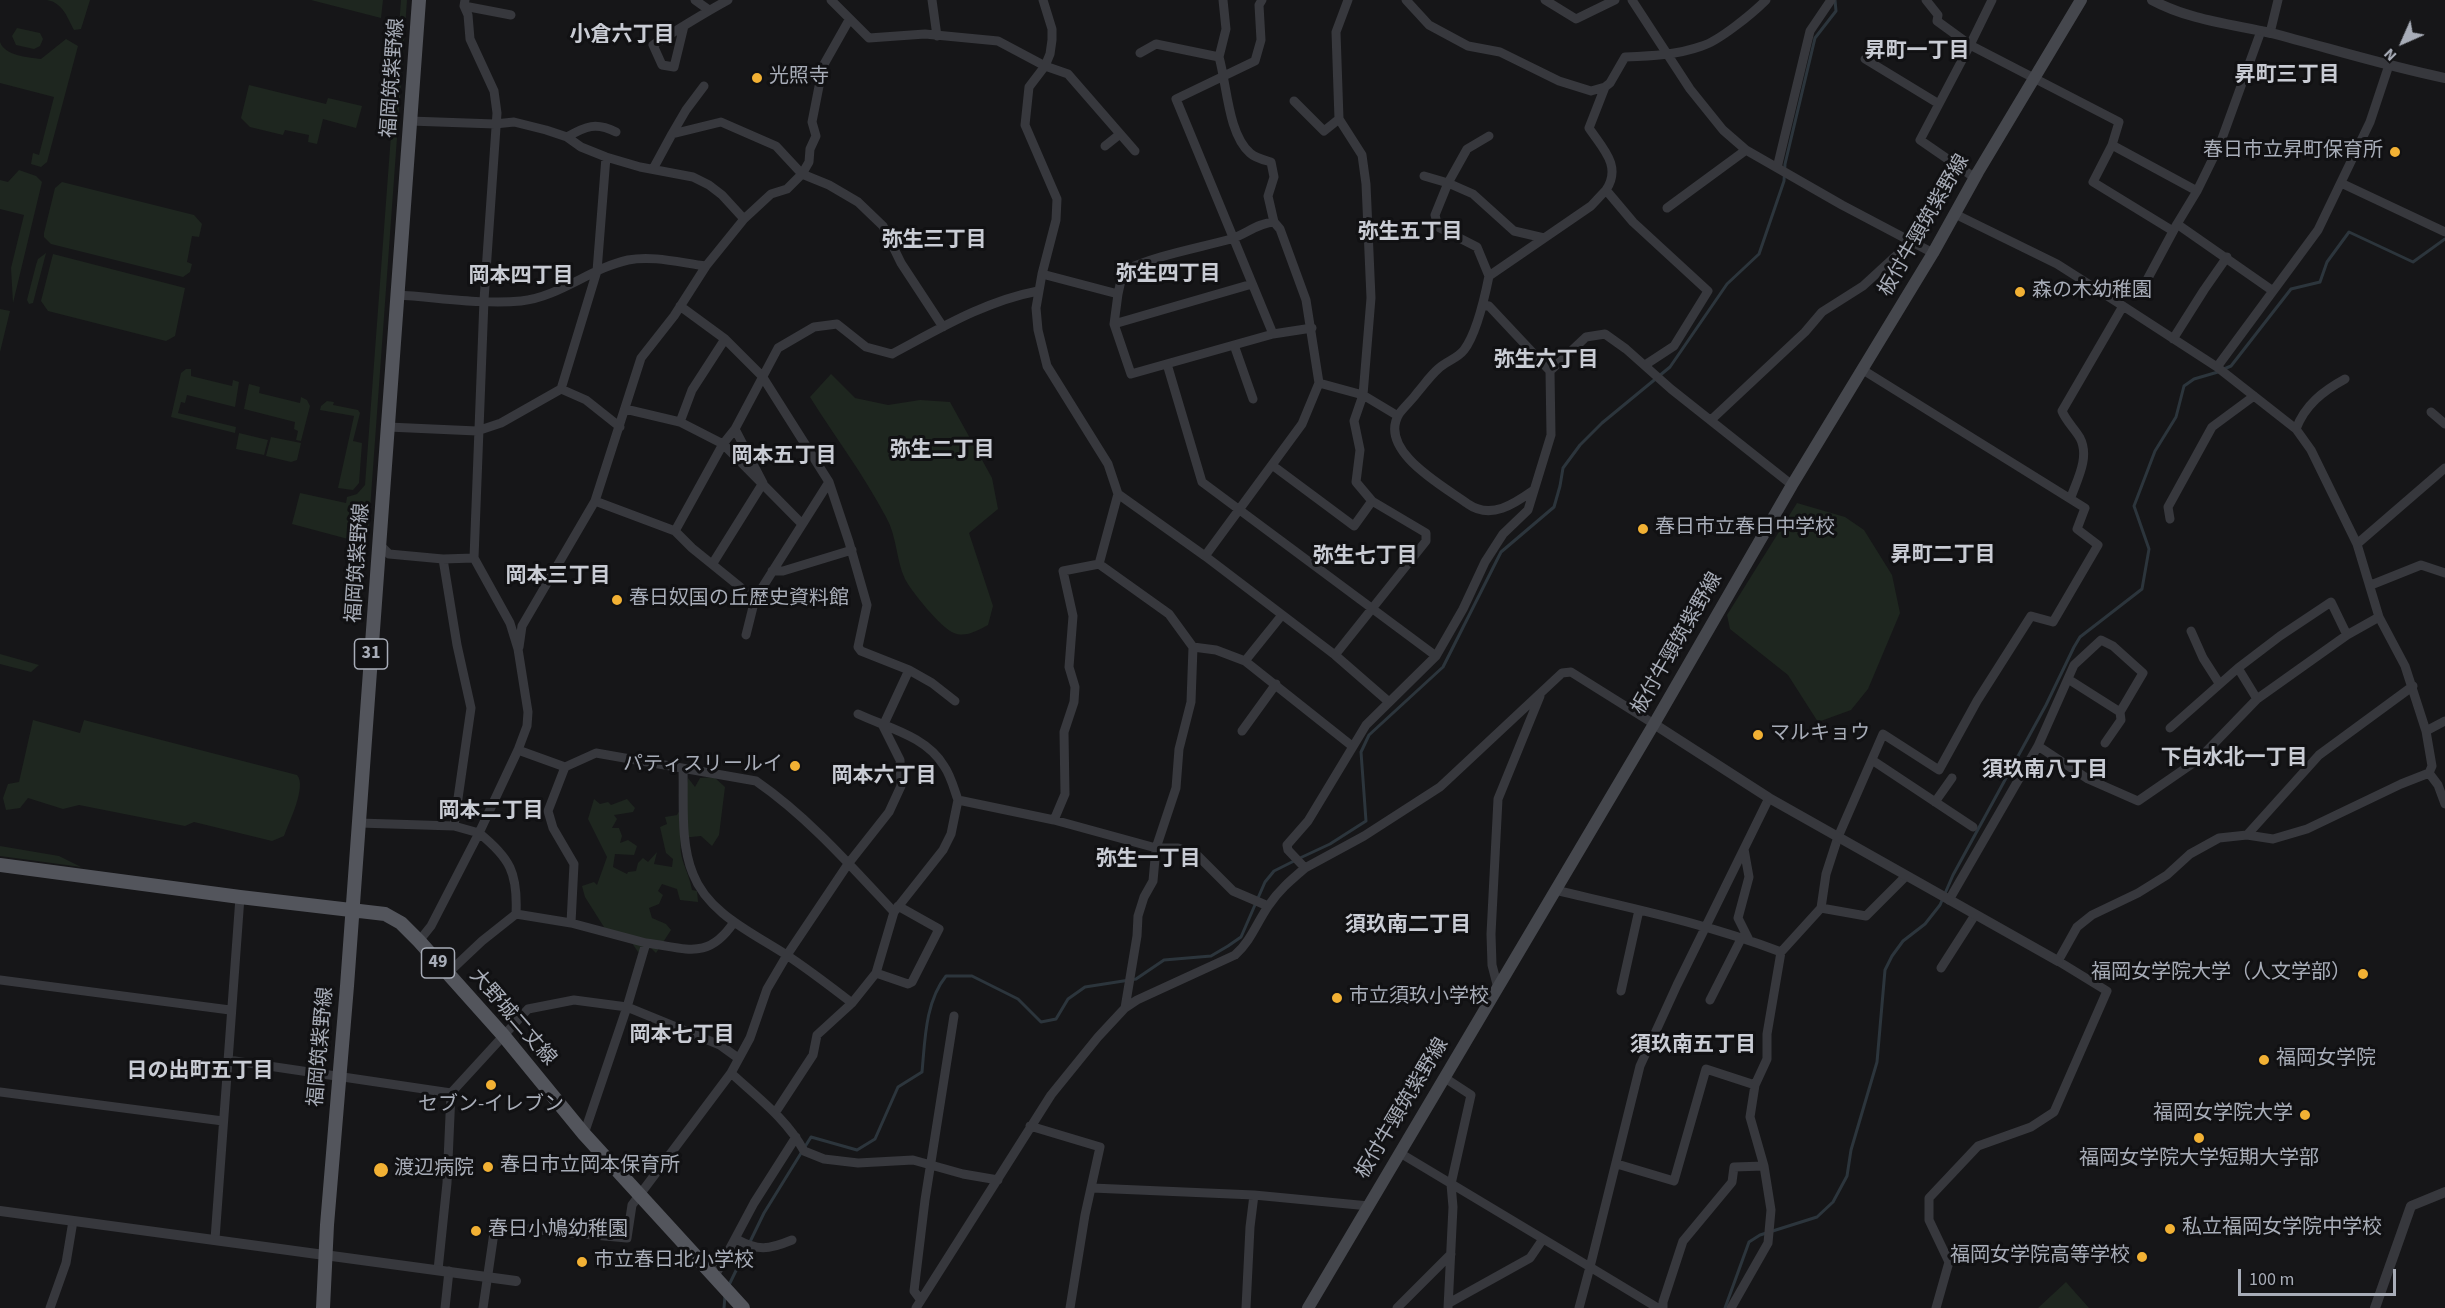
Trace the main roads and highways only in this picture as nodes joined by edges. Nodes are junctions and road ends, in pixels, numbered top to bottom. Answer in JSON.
{"nodes":[{"id":1,"x":419,"y":0,"type":"edge"},
{"id":2,"x":2081,"y":0,"type":"edge"},
{"id":3,"x":0,"y":865,"type":"edge"},
{"id":4,"x":353,"y":911,"type":"junction"},
{"id":5,"x":323,"y":1308,"type":"edge"},
{"id":6,"x":743,"y":1308,"type":"edge"},
{"id":7,"x":1308,"y":1308,"type":"edge"}],
"edges":[{"from":1,"to":4,"type":"main road","name":"福岡筑紫野線","number":"31"},
{"from":2,"to":7,"type":"main road","name":"板付牛頸筑紫野線"},
{"from":3,"to":4,"type":"main road","name":"大野城二丈線","number":"49"},
{"from":4,"to":5,"type":"main road","name":"福岡筑紫野線","number":"31"},
{"from":4,"to":6,"type":"main road","name":"大野城二丈線","number":"49"}]}
